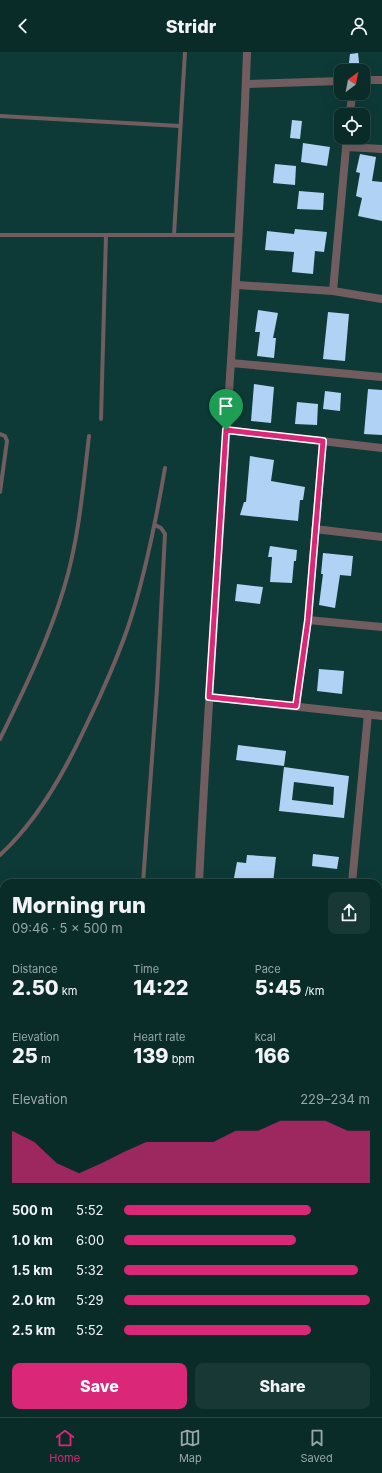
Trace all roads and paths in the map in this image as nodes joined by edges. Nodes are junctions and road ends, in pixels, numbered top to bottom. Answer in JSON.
{"nodes":[{"id":1,"x":185,"y":52,"type":"edge"},
{"id":2,"x":247,"y":52,"type":"edge"},
{"id":3,"x":370,"y":80,"type":"edge"},
{"id":4,"x":382,"y":80,"type":"edge"},
{"id":5,"x":334,"y":81,"type":"edge"},
{"id":6,"x":247,"y":84,"type":"junction"},
{"id":7,"x":0,"y":116,"type":"edge"},
{"id":8,"x":180,"y":126,"type":"junction"},
{"id":9,"x":347,"y":144,"type":"edge"},
{"id":10,"x":346,"y":147,"type":"junction"},
{"id":11,"x":382,"y":148,"type":"edge"},
{"id":12,"x":0,"y":235,"type":"edge"},
{"id":13,"x":106,"y":235,"type":"junction"},
{"id":14,"x":174,"y":235,"type":"junction"},
{"id":15,"x":240,"y":235,"type":"junction"},
{"id":16,"x":237,"y":285,"type":"junction"},
{"id":17,"x":333,"y":291,"type":"junction"},
{"id":18,"x":382,"y":299,"type":"edge"},
{"id":19,"x":231,"y":362,"type":"junction"},
{"id":20,"x":382,"y":377,"type":"edge"},
{"id":21,"x":101,"y":419,"type":"dead end"},
{"id":22,"x":226,"y":430,"type":"junction"},
{"id":23,"x":0,"y":434,"type":"edge"},
{"id":24,"x":89,"y":436,"type":"dead end"},
{"id":25,"x":323,"y":441,"type":"junction"},
{"id":26,"x":382,"y":448,"type":"edge"},
{"id":27,"x":165,"y":468,"type":"dead end"},
{"id":28,"x":0,"y":492,"type":"edge"},
{"id":29,"x":155,"y":525,"type":"junction"},
{"id":30,"x":316,"y":530,"type":"junction"},
{"id":31,"x":382,"y":537,"type":"edge"},
{"id":32,"x":308,"y":620,"type":"junction"},
{"id":33,"x":382,"y":627,"type":"edge"},
{"id":34,"x":209,"y":697,"type":"junction"},
{"id":35,"x":296,"y":706,"type":"junction"},
{"id":36,"x":368,"y":714,"type":"junction"},
{"id":37,"x":382,"y":716,"type":"edge"},
{"id":38,"x":0,"y":739,"type":"edge"},
{"id":39,"x":0,"y":855,"type":"edge"},
{"id":40,"x":143,"y":879,"type":"edge"},
{"id":41,"x":199,"y":879,"type":"edge"},
{"id":42,"x":352,"y":879,"type":"edge"}],
"edges":[{"from":1,"to":8,"type":"lane"},
{"from":2,"to":6,"type":"street"},
{"from":3,"to":4,"type":"street"},
{"from":5,"to":6,"type":"street"},
{"from":6,"to":15,"type":"street"},
{"from":7,"to":8,"type":"lane"},
{"from":8,"to":14,"type":"lane"},
{"from":9,"to":10,"type":"street"},
{"from":10,"to":11,"type":"street"},
{"from":10,"to":17,"type":"street"},
{"from":12,"to":13,"type":"lane"},
{"from":13,"to":14,"type":"lane"},
{"from":13,"to":21,"type":"lane"},
{"from":14,"to":15,"type":"lane"},
{"from":15,"to":16,"type":"street"},
{"from":16,"to":17,"type":"street"},
{"from":16,"to":19,"type":"street"},
{"from":17,"to":18,"type":"street"},
{"from":19,"to":20,"type":"street"},
{"from":19,"to":22,"type":"street"},
{"from":22,"to":25,"type":"street"},
{"from":22,"to":34,"type":"street"},
{"from":23,"to":28,"type":"lane"},
{"from":24,"to":38,"type":"lane"},
{"from":25,"to":26,"type":"street"},
{"from":25,"to":30,"type":"street"},
{"from":27,"to":29,"type":"lane"},
{"from":29,"to":39,"type":"lane"},
{"from":29,"to":40,"type":"lane"},
{"from":30,"to":31,"type":"street"},
{"from":30,"to":32,"type":"street"},
{"from":32,"to":33,"type":"street"},
{"from":32,"to":35,"type":"street"},
{"from":34,"to":35,"type":"street"},
{"from":34,"to":41,"type":"street"},
{"from":35,"to":36,"type":"street"},
{"from":36,"to":37,"type":"street"},
{"from":36,"to":42,"type":"street"}]}
